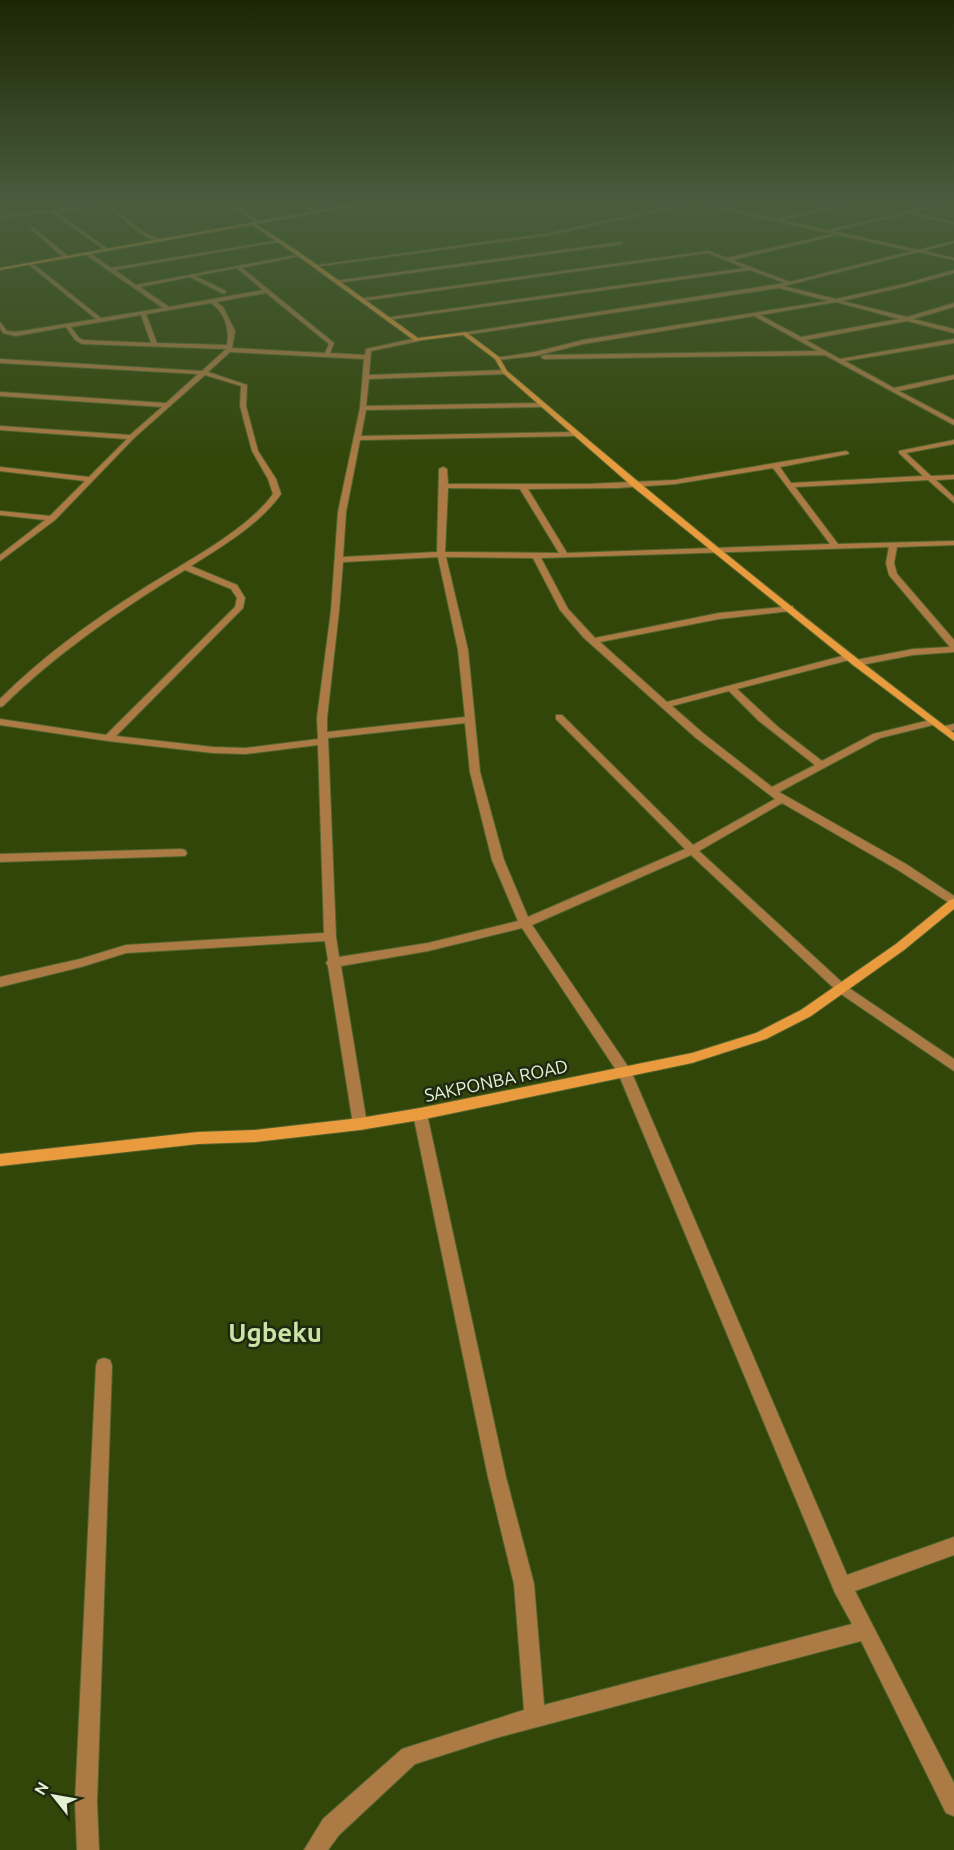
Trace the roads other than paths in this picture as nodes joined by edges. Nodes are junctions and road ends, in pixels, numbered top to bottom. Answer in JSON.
{"nodes":[{"id":1,"x":64,"y":291,"type":"edge"},
{"id":2,"x":144,"y":291,"type":"edge"},
{"id":3,"x":267,"y":291,"type":"edge"},
{"id":4,"x":269,"y":291,"type":"edge"},
{"id":5,"x":351,"y":291,"type":"edge"},
{"id":6,"x":419,"y":291,"type":"edge"},
{"id":7,"x":584,"y":291,"type":"edge"},
{"id":8,"x":743,"y":291,"type":"edge"},
{"id":9,"x":799,"y":291,"type":"edge"},
{"id":10,"x":877,"y":291,"type":"edge"},
{"id":11,"x":361,"y":299,"type":"junction"},
{"id":12,"x":212,"y":301,"type":"junction"},
{"id":13,"x":835,"y":301,"type":"junction"},
{"id":14,"x":954,"y":305,"type":"edge"},
{"id":15,"x":168,"y":309,"type":"junction"},
{"id":16,"x":143,"y":314,"type":"junction"},
{"id":17,"x":756,"y":315,"type":"junction"},
{"id":18,"x":387,"y":318,"type":"junction"},
{"id":19,"x":908,"y":319,"type":"junction"},
{"id":20,"x":100,"y":320,"type":"junction"},
{"id":21,"x":0,"y":324,"type":"edge"},
{"id":22,"x":68,"y":326,"type":"junction"},
{"id":23,"x":954,"y":331,"type":"edge"},
{"id":24,"x":464,"y":333,"type":"junction"},
{"id":25,"x":800,"y":339,"type":"junction"},
{"id":26,"x":417,"y":340,"type":"junction"},
{"id":27,"x":954,"y":341,"type":"edge"},
{"id":28,"x":155,"y":345,"type":"junction"},
{"id":29,"x":229,"y":348,"type":"junction"},
{"id":30,"x":825,"y":353,"type":"junction"},
{"id":31,"x":326,"y":356,"type":"junction"},
{"id":32,"x":367,"y":357,"type":"junction"},
{"id":33,"x":497,"y":358,"type":"junction"},
{"id":34,"x":842,"y":360,"type":"junction"},
{"id":35,"x":0,"y":361,"type":"edge"},
{"id":36,"x":505,"y":372,"type":"junction"},
{"id":37,"x":206,"y":373,"type":"junction"},
{"id":38,"x":366,"y":377,"type":"junction"},
{"id":39,"x":954,"y":377,"type":"edge"},
{"id":40,"x":893,"y":390,"type":"junction"},
{"id":41,"x":0,"y":394,"type":"edge"},
{"id":42,"x":165,"y":405,"type":"junction"},
{"id":43,"x":543,"y":405,"type":"junction"},
{"id":44,"x":363,"y":408,"type":"junction"},
{"id":45,"x":954,"y":423,"type":"edge"},
{"id":46,"x":0,"y":428,"type":"edge"},
{"id":47,"x":576,"y":434,"type":"junction"},
{"id":48,"x":132,"y":437,"type":"junction"},
{"id":49,"x":356,"y":438,"type":"junction"},
{"id":50,"x":954,"y":442,"type":"edge"},
{"id":51,"x":846,"y":453,"type":"dead end"},
{"id":52,"x":775,"y":466,"type":"junction"},
{"id":53,"x":0,"y":469,"type":"edge"},
{"id":54,"x":443,"y":469,"type":"dead end"},
{"id":55,"x":954,"y":477,"type":"edge"},
{"id":56,"x":89,"y":479,"type":"junction"},
{"id":57,"x":929,"y":480,"type":"junction"},
{"id":58,"x":636,"y":485,"type":"junction"},
{"id":59,"x":792,"y":485,"type":"junction"},
{"id":60,"x":444,"y":486,"type":"junction"},
{"id":61,"x":524,"y":489,"type":"junction"},
{"id":62,"x":954,"y":501,"type":"edge"},
{"id":63,"x":0,"y":513,"type":"edge"},
{"id":64,"x":51,"y":518,"type":"junction"},
{"id":65,"x":954,"y":543,"type":"edge"},
{"id":66,"x":894,"y":545,"type":"junction"},
{"id":67,"x":836,"y":547,"type":"junction"},
{"id":68,"x":719,"y":551,"type":"junction"},
{"id":69,"x":441,"y":554,"type":"junction"},
{"id":70,"x":564,"y":554,"type":"junction"},
{"id":71,"x":536,"y":556,"type":"junction"},
{"id":72,"x":0,"y":559,"type":"edge"},
{"id":73,"x":338,"y":561,"type":"junction"},
{"id":74,"x":186,"y":567,"type":"junction"},
{"id":75,"x":790,"y":608,"type":"junction"},
{"id":76,"x":593,"y":641,"type":"junction"},
{"id":77,"x":954,"y":648,"type":"edge"},
{"id":78,"x":853,"y":660,"type":"junction"},
{"id":79,"x":731,"y":688,"type":"junction"},
{"id":80,"x":0,"y":704,"type":"edge"},
{"id":81,"x":665,"y":705,"type":"junction"},
{"id":82,"x":559,"y":717,"type":"dead end"},
{"id":83,"x":469,"y":720,"type":"junction"},
{"id":84,"x":0,"y":722,"type":"edge"},
{"id":85,"x":939,"y":726,"type":"junction"},
{"id":86,"x":954,"y":727,"type":"edge"},
{"id":87,"x":108,"y":738,"type":"junction"},
{"id":88,"x":324,"y":738,"type":"junction"},
{"id":89,"x":954,"y":738,"type":"edge"},
{"id":90,"x":822,"y":765,"type":"junction"},
{"id":91,"x":772,"y":791,"type":"junction"},
{"id":92,"x":782,"y":799,"type":"junction"},
{"id":93,"x":692,"y":850,"type":"junction"},
{"id":94,"x":181,"y":853,"type":"dead end"},
{"id":95,"x":0,"y":858,"type":"edge"},
{"id":96,"x":954,"y":903,"type":"edge"},
{"id":97,"x":525,"y":923,"type":"junction"},
{"id":98,"x":330,"y":937,"type":"junction"},
{"id":99,"x":332,"y":963,"type":"junction"},
{"id":100,"x":0,"y":982,"type":"edge"},
{"id":101,"x":842,"y":989,"type":"junction"},
{"id":102,"x":954,"y":1066,"type":"edge"},
{"id":103,"x":624,"y":1071,"type":"junction"},
{"id":104,"x":420,"y":1114,"type":"junction"},
{"id":105,"x":360,"y":1124,"type":"junction"},
{"id":106,"x":0,"y":1160,"type":"edge"},
{"id":107,"x":104,"y":1366,"type":"dead end"},
{"id":108,"x":954,"y":1546,"type":"edge"},
{"id":109,"x":842,"y":1586,"type":"junction"},
{"id":110,"x":866,"y":1630,"type":"junction"},
{"id":111,"x":536,"y":1717,"type":"junction"},
{"id":112,"x":954,"y":1805,"type":"edge"},
{"id":113,"x":88,"y":1850,"type":"edge"},
{"id":114,"x":315,"y":1850,"type":"edge"}],
"edges":[{"from":1,"to":20,"type":"street"},
{"from":2,"to":15,"type":"street"},
{"from":3,"to":12,"type":"street"},
{"from":4,"to":31,"type":"street"},
{"from":5,"to":11,"type":"street"},
{"from":6,"to":11,"type":"street"},
{"from":7,"to":18,"type":"street"},
{"from":8,"to":24,"type":"street"},
{"from":9,"to":13,"type":"street"},
{"from":10,"to":13,"type":"street"},
{"from":11,"to":18,"type":"street"},
{"from":12,"to":15,"type":"street"},
{"from":12,"to":29,"type":"street"},
{"from":13,"to":17,"type":"street"},
{"from":13,"to":19,"type":"street"},
{"from":14,"to":19,"type":"street"},
{"from":15,"to":16,"type":"street"},
{"from":16,"to":20,"type":"street"},
{"from":16,"to":28,"type":"street"},
{"from":17,"to":25,"type":"street"},
{"from":17,"to":33,"type":"street"},
{"from":18,"to":26,"type":"street"},
{"from":19,"to":23,"type":"street"},
{"from":19,"to":25,"type":"street"},
{"from":20,"to":22,"type":"street"},
{"from":21,"to":22,"type":"street"},
{"from":22,"to":28,"type":"street"},
{"from":24,"to":26,"type":"street"},
{"from":24,"to":33,"type":"street"},
{"from":25,"to":30,"type":"street"},
{"from":26,"to":32,"type":"street"},
{"from":27,"to":34,"type":"street"},
{"from":28,"to":29,"type":"street"},
{"from":29,"to":31,"type":"street"},
{"from":29,"to":37,"type":"street"},
{"from":30,"to":33,"type":"street"},
{"from":30,"to":34,"type":"street"},
{"from":31,"to":32,"type":"street"},
{"from":32,"to":38,"type":"street"},
{"from":33,"to":36,"type":"street"},
{"from":34,"to":40,"type":"street"},
{"from":35,"to":37,"type":"street"},
{"from":36,"to":38,"type":"street"},
{"from":36,"to":43,"type":"street"},
{"from":37,"to":42,"type":"street"},
{"from":37,"to":74,"type":"street"},
{"from":38,"to":44,"type":"street"},
{"from":39,"to":40,"type":"street"},
{"from":40,"to":45,"type":"street"},
{"from":41,"to":42,"type":"street"},
{"from":42,"to":48,"type":"street"},
{"from":43,"to":44,"type":"street"},
{"from":43,"to":47,"type":"street"},
{"from":44,"to":49,"type":"street"},
{"from":46,"to":48,"type":"street"},
{"from":47,"to":49,"type":"street"},
{"from":47,"to":58,"type":"street"},
{"from":48,"to":56,"type":"street"},
{"from":49,"to":73,"type":"street"},
{"from":50,"to":57,"type":"street"},
{"from":51,"to":52,"type":"street"},
{"from":52,"to":58,"type":"street"},
{"from":52,"to":59,"type":"street"},
{"from":53,"to":56,"type":"street"},
{"from":54,"to":60,"type":"street"},
{"from":55,"to":57,"type":"street"},
{"from":56,"to":64,"type":"street"},
{"from":57,"to":59,"type":"street"},
{"from":57,"to":62,"type":"street"},
{"from":58,"to":61,"type":"street"},
{"from":58,"to":68,"type":"street"},
{"from":59,"to":67,"type":"street"},
{"from":60,"to":61,"type":"street"},
{"from":60,"to":69,"type":"street"},
{"from":61,"to":70,"type":"street"},
{"from":63,"to":64,"type":"street"},
{"from":64,"to":72,"type":"street"},
{"from":65,"to":66,"type":"street"},
{"from":66,"to":67,"type":"street"},
{"from":66,"to":77,"type":"street"},
{"from":67,"to":68,"type":"street"},
{"from":68,"to":70,"type":"street"},
{"from":68,"to":75,"type":"street"},
{"from":69,"to":71,"type":"street"},
{"from":69,"to":73,"type":"street"},
{"from":69,"to":83,"type":"street"},
{"from":70,"to":71,"type":"street"},
{"from":71,"to":76,"type":"street"},
{"from":73,"to":88,"type":"street"},
{"from":74,"to":80,"type":"street"},
{"from":74,"to":87,"type":"street"},
{"from":75,"to":76,"type":"street"},
{"from":75,"to":78,"type":"street"},
{"from":76,"to":81,"type":"street"},
{"from":77,"to":78,"type":"street"},
{"from":78,"to":79,"type":"street"},
{"from":78,"to":85,"type":"street"},
{"from":79,"to":81,"type":"street"},
{"from":79,"to":90,"type":"street"},
{"from":81,"to":91,"type":"street"},
{"from":82,"to":93,"type":"street"},
{"from":83,"to":88,"type":"street"},
{"from":83,"to":97,"type":"street"},
{"from":84,"to":87,"type":"street"},
{"from":85,"to":86,"type":"street"},
{"from":85,"to":89,"type":"street"},
{"from":85,"to":90,"type":"street"},
{"from":87,"to":88,"type":"street"},
{"from":88,"to":98,"type":"street"},
{"from":90,"to":91,"type":"street"},
{"from":91,"to":92,"type":"street"},
{"from":92,"to":93,"type":"street"},
{"from":92,"to":96,"type":"street"},
{"from":93,"to":97,"type":"street"},
{"from":93,"to":101,"type":"street"},
{"from":94,"to":95,"type":"street"},
{"from":96,"to":101,"type":"street","name":"SAKPONBA ROAD"},
{"from":97,"to":99,"type":"street"},
{"from":97,"to":103,"type":"street"},
{"from":98,"to":99,"type":"street"},
{"from":98,"to":100,"type":"street"},
{"from":99,"to":105,"type":"street"},
{"from":101,"to":102,"type":"street"},
{"from":101,"to":103,"type":"street","name":"SAKPONBA ROAD"},
{"from":103,"to":104,"type":"street","name":"SAKPONBA ROAD"},
{"from":103,"to":109,"type":"street"},
{"from":104,"to":105,"type":"street","name":"SAKPONBA ROAD"},
{"from":104,"to":111,"type":"street"},
{"from":105,"to":106,"type":"street","name":"SAKPONBA ROAD"},
{"from":107,"to":113,"type":"street"},
{"from":108,"to":109,"type":"street"},
{"from":109,"to":110,"type":"street"},
{"from":110,"to":111,"type":"street"},
{"from":110,"to":112,"type":"street"},
{"from":111,"to":114,"type":"street"}]}
